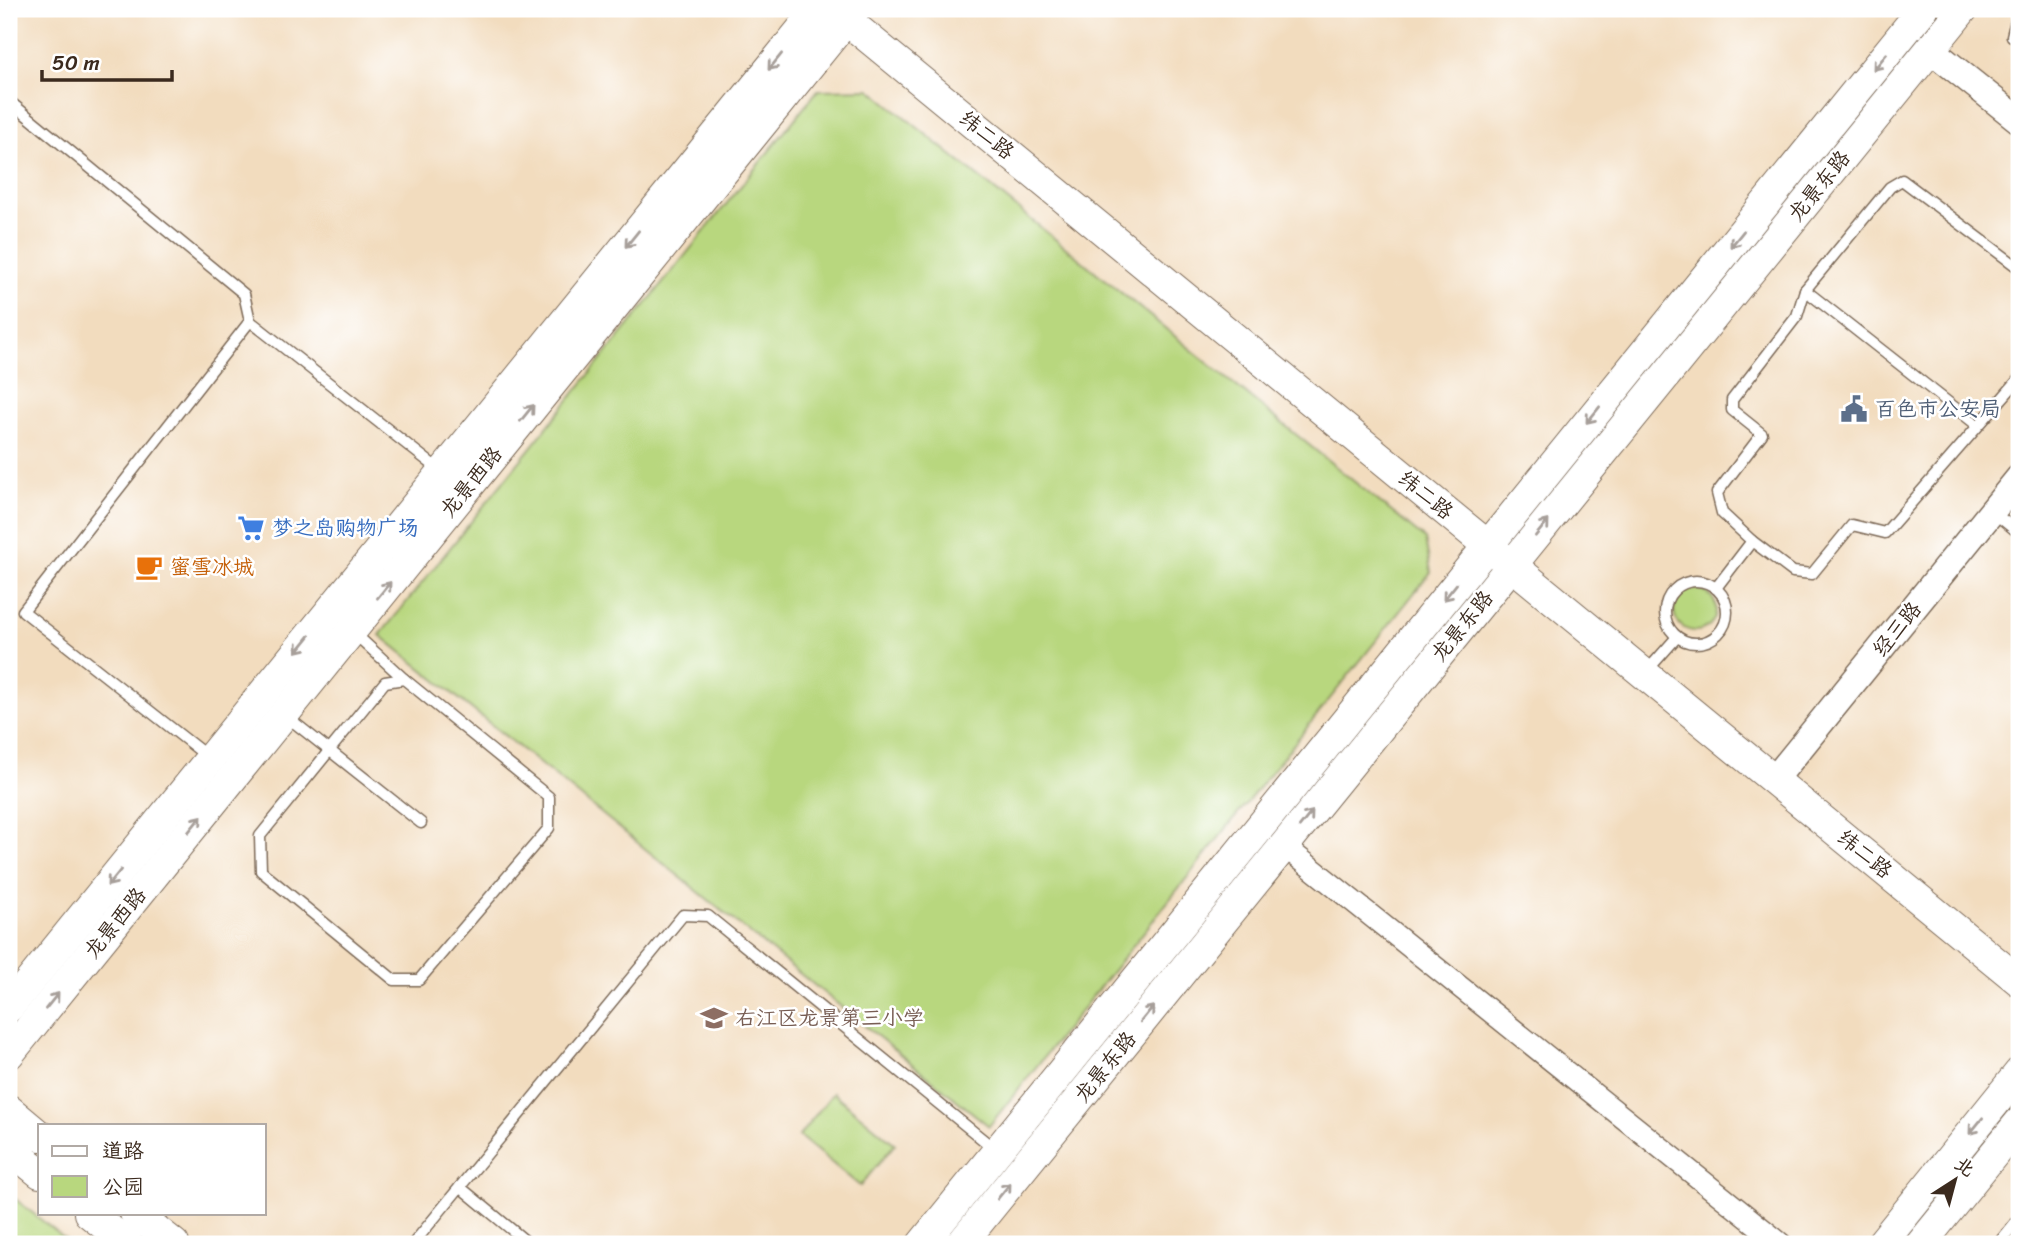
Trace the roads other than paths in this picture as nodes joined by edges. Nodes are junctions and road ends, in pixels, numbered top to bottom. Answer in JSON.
{"nodes":[{"id":1,"x":818,"y":9,"type":"edge"},
{"id":2,"x":1923,"y":9,"type":"edge"},
{"id":3,"x":1963,"y":9,"type":"edge"},
{"id":4,"x":2019,"y":9,"type":"edge"},
{"id":5,"x":844,"y":12,"type":"edge"},
{"id":6,"x":2019,"y":42,"type":"edge"},
{"id":7,"x":1930,"y":48,"type":"junction"},
{"id":8,"x":9,"y":101,"type":"edge"},
{"id":9,"x":2019,"y":120,"type":"edge"},
{"id":10,"x":2019,"y":268,"type":"edge"},
{"id":11,"x":1805,"y":289,"type":"junction"},
{"id":12,"x":250,"y":321,"type":"junction"},
{"id":13,"x":2019,"y":379,"type":"edge"},
{"id":14,"x":1977,"y":425,"type":"junction"},
{"id":15,"x":442,"y":472,"type":"junction"},
{"id":16,"x":2019,"y":478,"type":"edge"},
{"id":17,"x":1992,"y":511,"type":"junction"},
{"id":18,"x":2019,"y":533,"type":"edge"},
{"id":19,"x":1752,"y":541,"type":"junction"},
{"id":20,"x":1488,"y":545,"type":"junction"},
{"id":21,"x":1512,"y":565,"type":"junction"},
{"id":22,"x":1716,"y":588,"type":"junction"},
{"id":23,"x":351,"y":631,"type":"junction"},
{"id":24,"x":1677,"y":637,"type":"junction"},
{"id":25,"x":1645,"y":674,"type":"junction"},
{"id":26,"x":404,"y":679,"type":"junction"},
{"id":27,"x":284,"y":714,"type":"junction"},
{"id":28,"x":329,"y":750,"type":"junction"},
{"id":29,"x":211,"y":758,"type":"junction"},
{"id":30,"x":1774,"y":780,"type":"junction"},
{"id":31,"x":421,"y":823,"type":"dead end"},
{"id":32,"x":1284,"y":846,"type":"junction"},
{"id":33,"x":2019,"y":981,"type":"edge"},
{"id":34,"x":9,"y":1007,"type":"edge"},
{"id":35,"x":9,"y":1054,"type":"edge"},
{"id":36,"x":2019,"y":1073,"type":"edge"},
{"id":37,"x":9,"y":1111,"type":"edge"},
{"id":38,"x":2019,"y":1123,"type":"edge"},
{"id":39,"x":38,"y":1134,"type":"edge"},
{"id":40,"x":9,"y":1148,"type":"edge"},
{"id":41,"x":997,"y":1152,"type":"junction"},
{"id":42,"x":38,"y":1171,"type":"edge"},
{"id":43,"x":460,"y":1187,"type":"junction"},
{"id":44,"x":90,"y":1214,"type":"edge"},
{"id":45,"x":136,"y":1214,"type":"edge"},
{"id":46,"x":2019,"y":1219,"type":"edge"},
{"id":47,"x":128,"y":1244,"type":"edge"},
{"id":48,"x":174,"y":1244,"type":"edge"},
{"id":49,"x":413,"y":1244,"type":"edge"},
{"id":50,"x":529,"y":1244,"type":"edge"},
{"id":51,"x":922,"y":1244,"type":"edge"},
{"id":52,"x":961,"y":1244,"type":"edge"},
{"id":53,"x":1781,"y":1244,"type":"edge"},
{"id":54,"x":1881,"y":1244,"type":"edge"},
{"id":55,"x":1921,"y":1244,"type":"edge"},
{"id":56,"x":1998,"y":1244,"type":"edge"}],
"edges":[{"from":1,"to":15,"type":"main road","name":"龙景西路","one_way":true},
{"from":2,"to":20,"type":"main road","name":"龙景东路","one_way":true},
{"from":3,"to":7,"type":"main road","name":"龙景东路"},
{"from":4,"to":6,"type":"lane"},
{"from":5,"to":20,"type":"main road","name":"纬二路"},
{"from":23,"to":5,"type":"main road","name":"龙景西路","one_way":true},
{"from":7,"to":9,"type":"street"},
{"from":21,"to":7,"type":"main road","name":"龙景东路","one_way":true},
{"from":8,"to":12,"type":"lane"},
{"from":10,"to":11,"type":"lane"},
{"from":11,"to":14,"type":"lane"},
{"from":11,"to":19,"type":"lane"},
{"from":12,"to":15,"type":"lane"},
{"from":12,"to":29,"type":"lane"},
{"from":13,"to":14,"type":"lane"},
{"from":14,"to":19,"type":"lane"},
{"from":15,"to":29,"type":"main road","name":"龙景西路","one_way":true},
{"from":16,"to":17,"type":"street","name":"经三路"},
{"from":17,"to":18,"type":"lane"},
{"from":17,"to":30,"type":"street","name":"经三路"},
{"from":19,"to":22,"type":"lane"},
{"from":20,"to":21,"type":"main road","name":"纬二路"},
{"from":20,"to":41,"type":"main road","name":"龙景东路","one_way":true},
{"from":21,"to":25,"type":"main road","name":"纬二路"},
{"from":32,"to":21,"type":"main road","name":"龙景东路","one_way":true},
{"from":22,"to":24,"type":"lane"},
{"from":22,"to":24,"type":"lane"},
{"from":23,"to":26,"type":"lane"},
{"from":23,"to":27,"type":"main road","name":"龙景西路"},
{"from":24,"to":25,"type":"lane"},
{"from":25,"to":30,"type":"main road","name":"纬二路"},
{"from":26,"to":28,"type":"lane"},
{"from":26,"to":28,"type":"lane"},
{"from":27,"to":28,"type":"lane"},
{"from":35,"to":27,"type":"main road","name":"龙景西路","one_way":true},
{"from":28,"to":31,"type":"lane"},
{"from":29,"to":34,"type":"main road","name":"龙景西路","one_way":true},
{"from":30,"to":33,"type":"main road","name":"纬二路"},
{"from":52,"to":32,"type":"main road","name":"龙景东路","one_way":true},
{"from":32,"to":53,"type":"street"},
{"from":36,"to":54,"type":"main road","one_way":true},
{"from":37,"to":39,"type":"main road"},
{"from":38,"to":55,"type":"main road"},
{"from":40,"to":42,"type":"main road"},
{"from":41,"to":43,"type":"lane"},
{"from":41,"to":51,"type":"main road","name":"龙景东路"},
{"from":43,"to":49,"type":"lane"},
{"from":43,"to":50,"type":"lane"},
{"from":44,"to":47,"type":"main road"},
{"from":45,"to":48,"type":"main road"},
{"from":46,"to":56,"type":"lane"}]}
